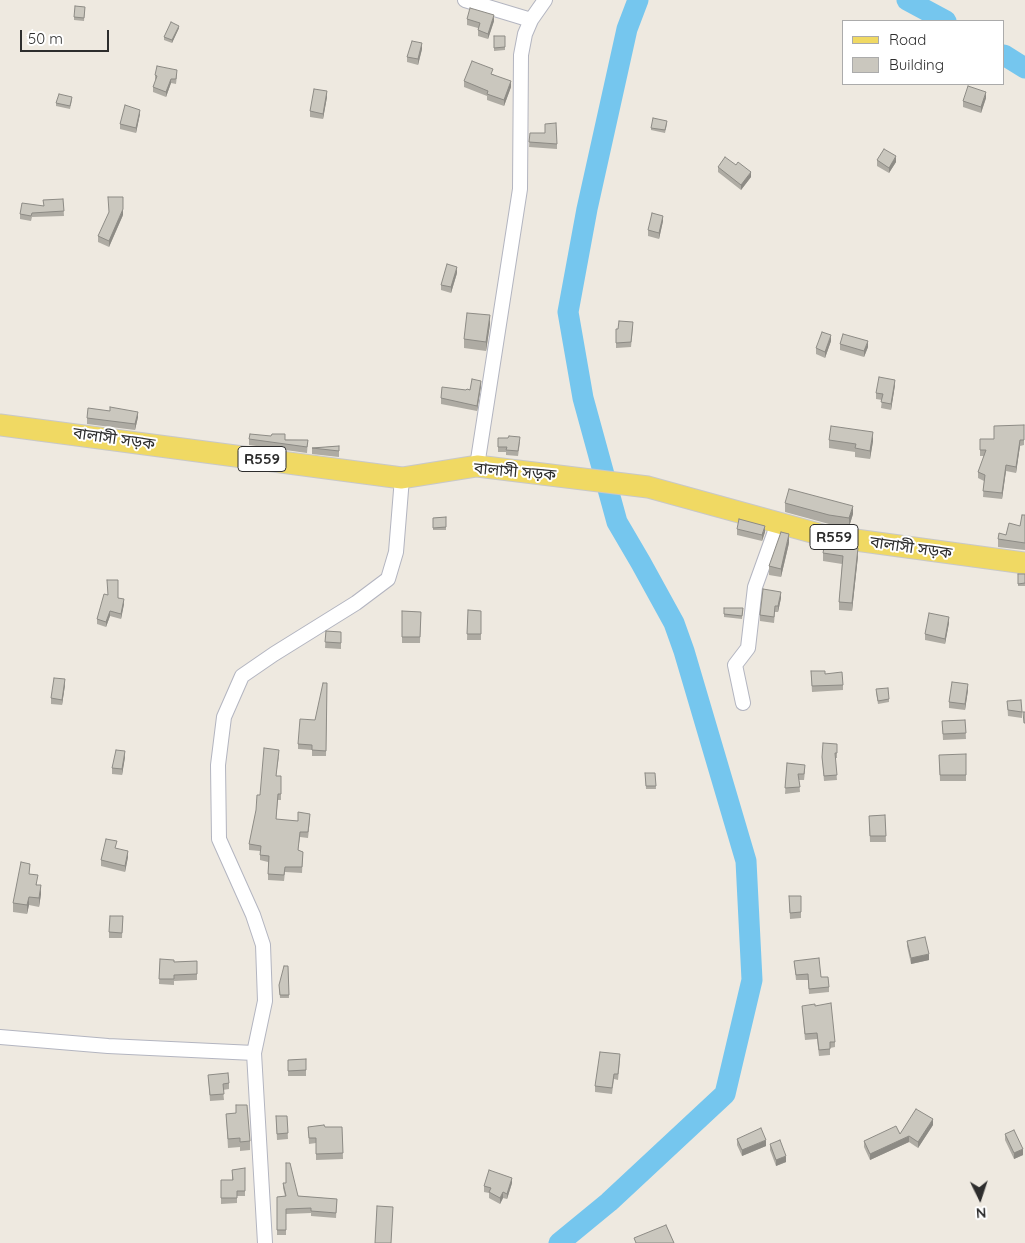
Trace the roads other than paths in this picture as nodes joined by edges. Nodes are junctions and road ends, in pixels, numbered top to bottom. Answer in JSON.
{"nodes":[{"id":1,"x":466,"y":0,"type":"edge"},
{"id":2,"x":545,"y":0,"type":"edge"},
{"id":3,"x":531,"y":20,"type":"junction"},
{"id":4,"x":0,"y":425,"type":"edge"},
{"id":5,"x":476,"y":466,"type":"junction"},
{"id":6,"x":402,"y":478,"type":"junction"},
{"id":7,"x":778,"y":523,"type":"junction"},
{"id":8,"x":1025,"y":563,"type":"edge"},
{"id":9,"x":743,"y":703,"type":"dead end"},
{"id":10,"x":0,"y":1037,"type":"edge"},
{"id":11,"x":254,"y":1053,"type":"junction"},
{"id":12,"x":265,"y":1243,"type":"edge"}],
"edges":[{"from":1,"to":3,"type":"street"},
{"from":2,"to":3,"type":"street"},
{"from":3,"to":5,"type":"street"},
{"from":4,"to":6,"type":"main road","name":"বালাসী সড়ক","number":"R559"},
{"from":5,"to":6,"type":"main road","name":"বালাসী সড়ক","number":"R559"},
{"from":5,"to":7,"type":"main road","name":"বালাসী সড়ক","number":"R559"},
{"from":6,"to":11,"type":"street"},
{"from":7,"to":8,"type":"main road","name":"বালাসী সড়ক","number":"R559"},
{"from":7,"to":9,"type":"street"},
{"from":10,"to":11,"type":"street"},
{"from":11,"to":12,"type":"street"}]}
